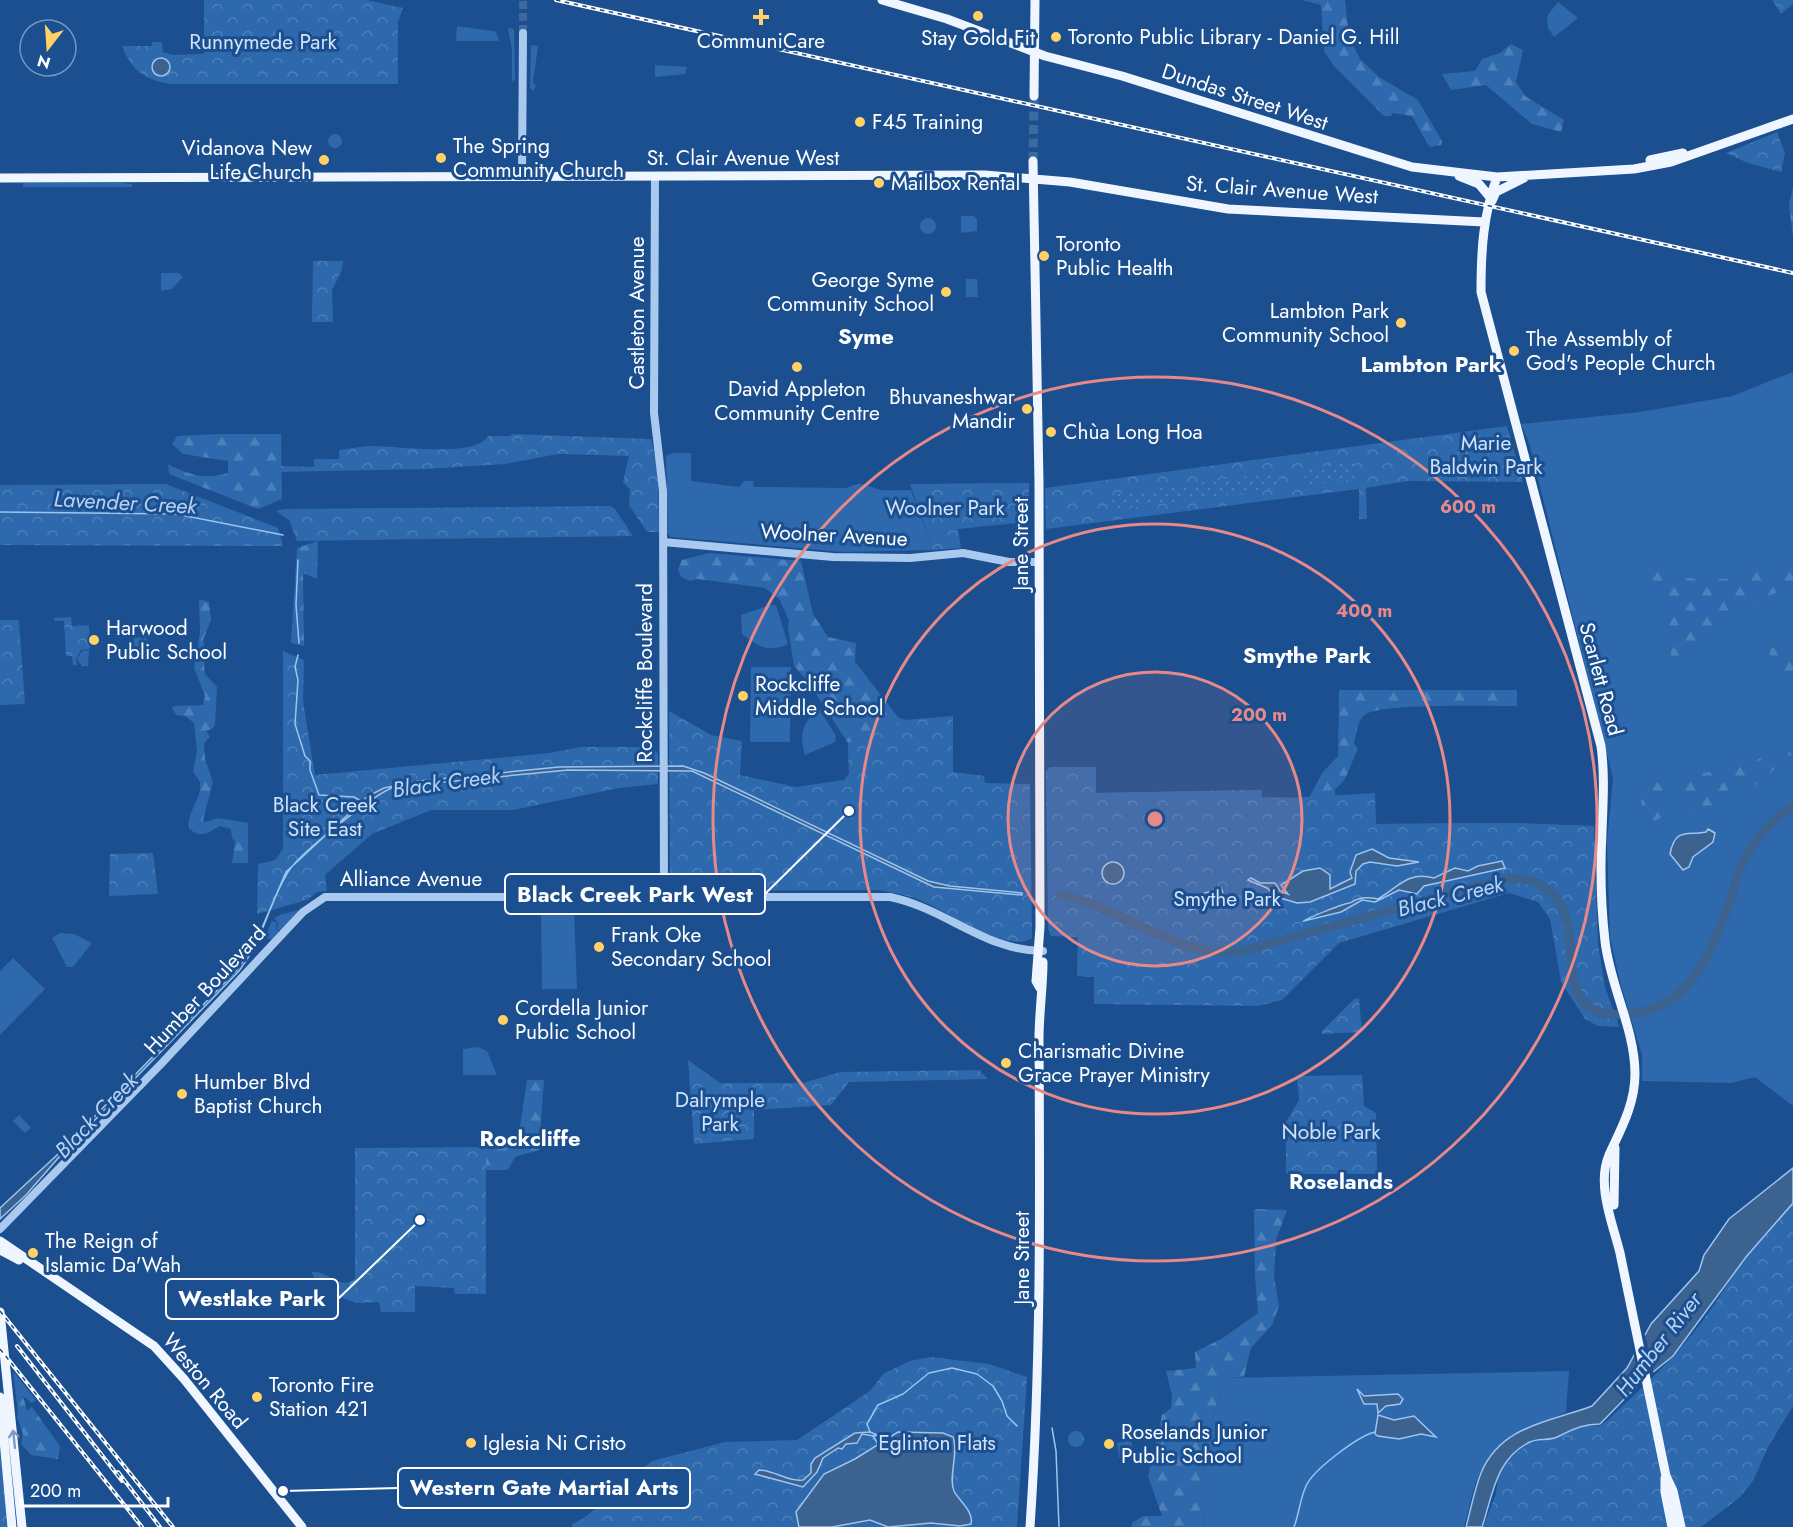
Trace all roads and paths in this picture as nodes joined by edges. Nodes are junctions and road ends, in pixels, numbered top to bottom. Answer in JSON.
{"nodes":[{"id":1,"x":882,"y":0,"type":"edge"},
{"id":2,"x":1035,"y":0,"type":"edge"},
{"id":3,"x":523,"y":33,"type":"tunnel mouth"},
{"id":4,"x":1034,"y":52,"type":"junction"},
{"id":5,"x":1034,"y":96,"type":"tunnel mouth"},
{"id":6,"x":1793,"y":119,"type":"edge"},
{"id":7,"x":1033,"y":160,"type":"tunnel mouth"},
{"id":8,"x":1449,"y":171,"type":"junction"},
{"id":9,"x":522,"y":176,"type":"junction"},
{"id":10,"x":655,"y":176,"type":"junction"},
{"id":11,"x":1497,"y":177,"type":"junction"},
{"id":12,"x":1527,"y":177,"type":"junction"},
{"id":13,"x":0,"y":178,"type":"edge"},
{"id":14,"x":1033,"y":178,"type":"junction"},
{"id":15,"x":1489,"y":196,"type":"junction"},
{"id":16,"x":1484,"y":222,"type":"junction"},
{"id":17,"x":658,"y":450,"type":"joint"},
{"id":18,"x":663,"y":542,"type":"junction"},
{"id":19,"x":1039,"y":562,"type":"junction"},
{"id":20,"x":664,"y":897,"type":"junction"},
{"id":21,"x":310,"y":906,"type":"joint"},
{"id":22,"x":1040,"y":951,"type":"junction"},
{"id":23,"x":0,"y":1229,"type":"edge"},
{"id":24,"x":1,"y":1244,"type":"edge"},
{"id":25,"x":17,"y":1259,"type":"junction"},
{"id":26,"x":0,"y":1261,"type":"edge"},
{"id":27,"x":27,"y":1262,"type":"junction"},
{"id":28,"x":0,"y":1312,"type":"edge"},
{"id":29,"x":0,"y":1397,"type":"edge"},
{"id":30,"x":1679,"y":1526,"type":"edge"},
{"id":31,"x":12,"y":1527,"type":"edge"},
{"id":32,"x":22,"y":1527,"type":"edge"},
{"id":33,"x":302,"y":1527,"type":"edge"},
{"id":34,"x":1030,"y":1527,"type":"edge"}],
"edges":[{"from":1,"to":4,"type":"main road","name":"Dundas Street West"},
{"from":2,"to":4,"type":"main road"},
{"from":3,"to":9,"type":"street"},
{"from":4,"to":5,"type":"main road"},
{"from":4,"to":8,"type":"main road","name":"Dundas Street West"},
{"from":6,"to":12,"type":"main road","name":"Dundas Street West"},
{"from":7,"to":14,"type":"main road","name":"Jane Street"},
{"from":8,"to":11,"type":"main road","name":"Dundas Street West"},
{"from":8,"to":15,"type":"main road"},
{"from":9,"to":10,"type":"main road","name":"St. Clair Avenue West"},
{"from":9,"to":13,"type":"main road","name":"St. Clair Avenue West"},
{"from":10,"to":14,"type":"main road","name":"St. Clair Avenue West"},
{"from":10,"to":17,"type":"street","name":"Castleton Avenue"},
{"from":11,"to":12,"type":"main road","name":"Dundas Street West"},
{"from":11,"to":15,"type":"main road","name":"Scarlett Road"},
{"from":12,"to":16,"type":"main road","name":"Scarlett Road"},
{"from":14,"to":16,"type":"main road","name":"St. Clair Avenue West"},
{"from":14,"to":19,"type":"main road","name":"Jane Street"},
{"from":15,"to":16,"type":"main road","name":"Scarlett Road"},
{"from":16,"to":30,"type":"main road","name":"Scarlett Road"},
{"from":17,"to":18,"type":"street","name":"Rockcliffe Boulevard"},
{"from":18,"to":19,"type":"street","name":"Woolner Avenue"},
{"from":18,"to":20,"type":"street","name":"Rockcliffe Boulevard"},
{"from":19,"to":22,"type":"main road","name":"Jane Street"},
{"from":20,"to":21,"type":"street","name":"Alliance Avenue"},
{"from":20,"to":22,"type":"street","name":"Alliance Avenue"},
{"from":21,"to":23,"type":"street","name":"Humber Boulevard"},
{"from":22,"to":34,"type":"main road","name":"Jane Street"},
{"from":24,"to":25,"type":"main road","name":"Weston Road"},
{"from":24,"to":27,"type":"main road","name":"Weston Road"},
{"from":25,"to":26,"type":"main road"},
{"from":25,"to":27,"type":"main road","name":"Weston Road"},
{"from":27,"to":33,"type":"main road","name":"Weston Road"},
{"from":32,"to":28,"type":"main road","one_way":true},
{"from":29,"to":31,"type":"main road"}]}
